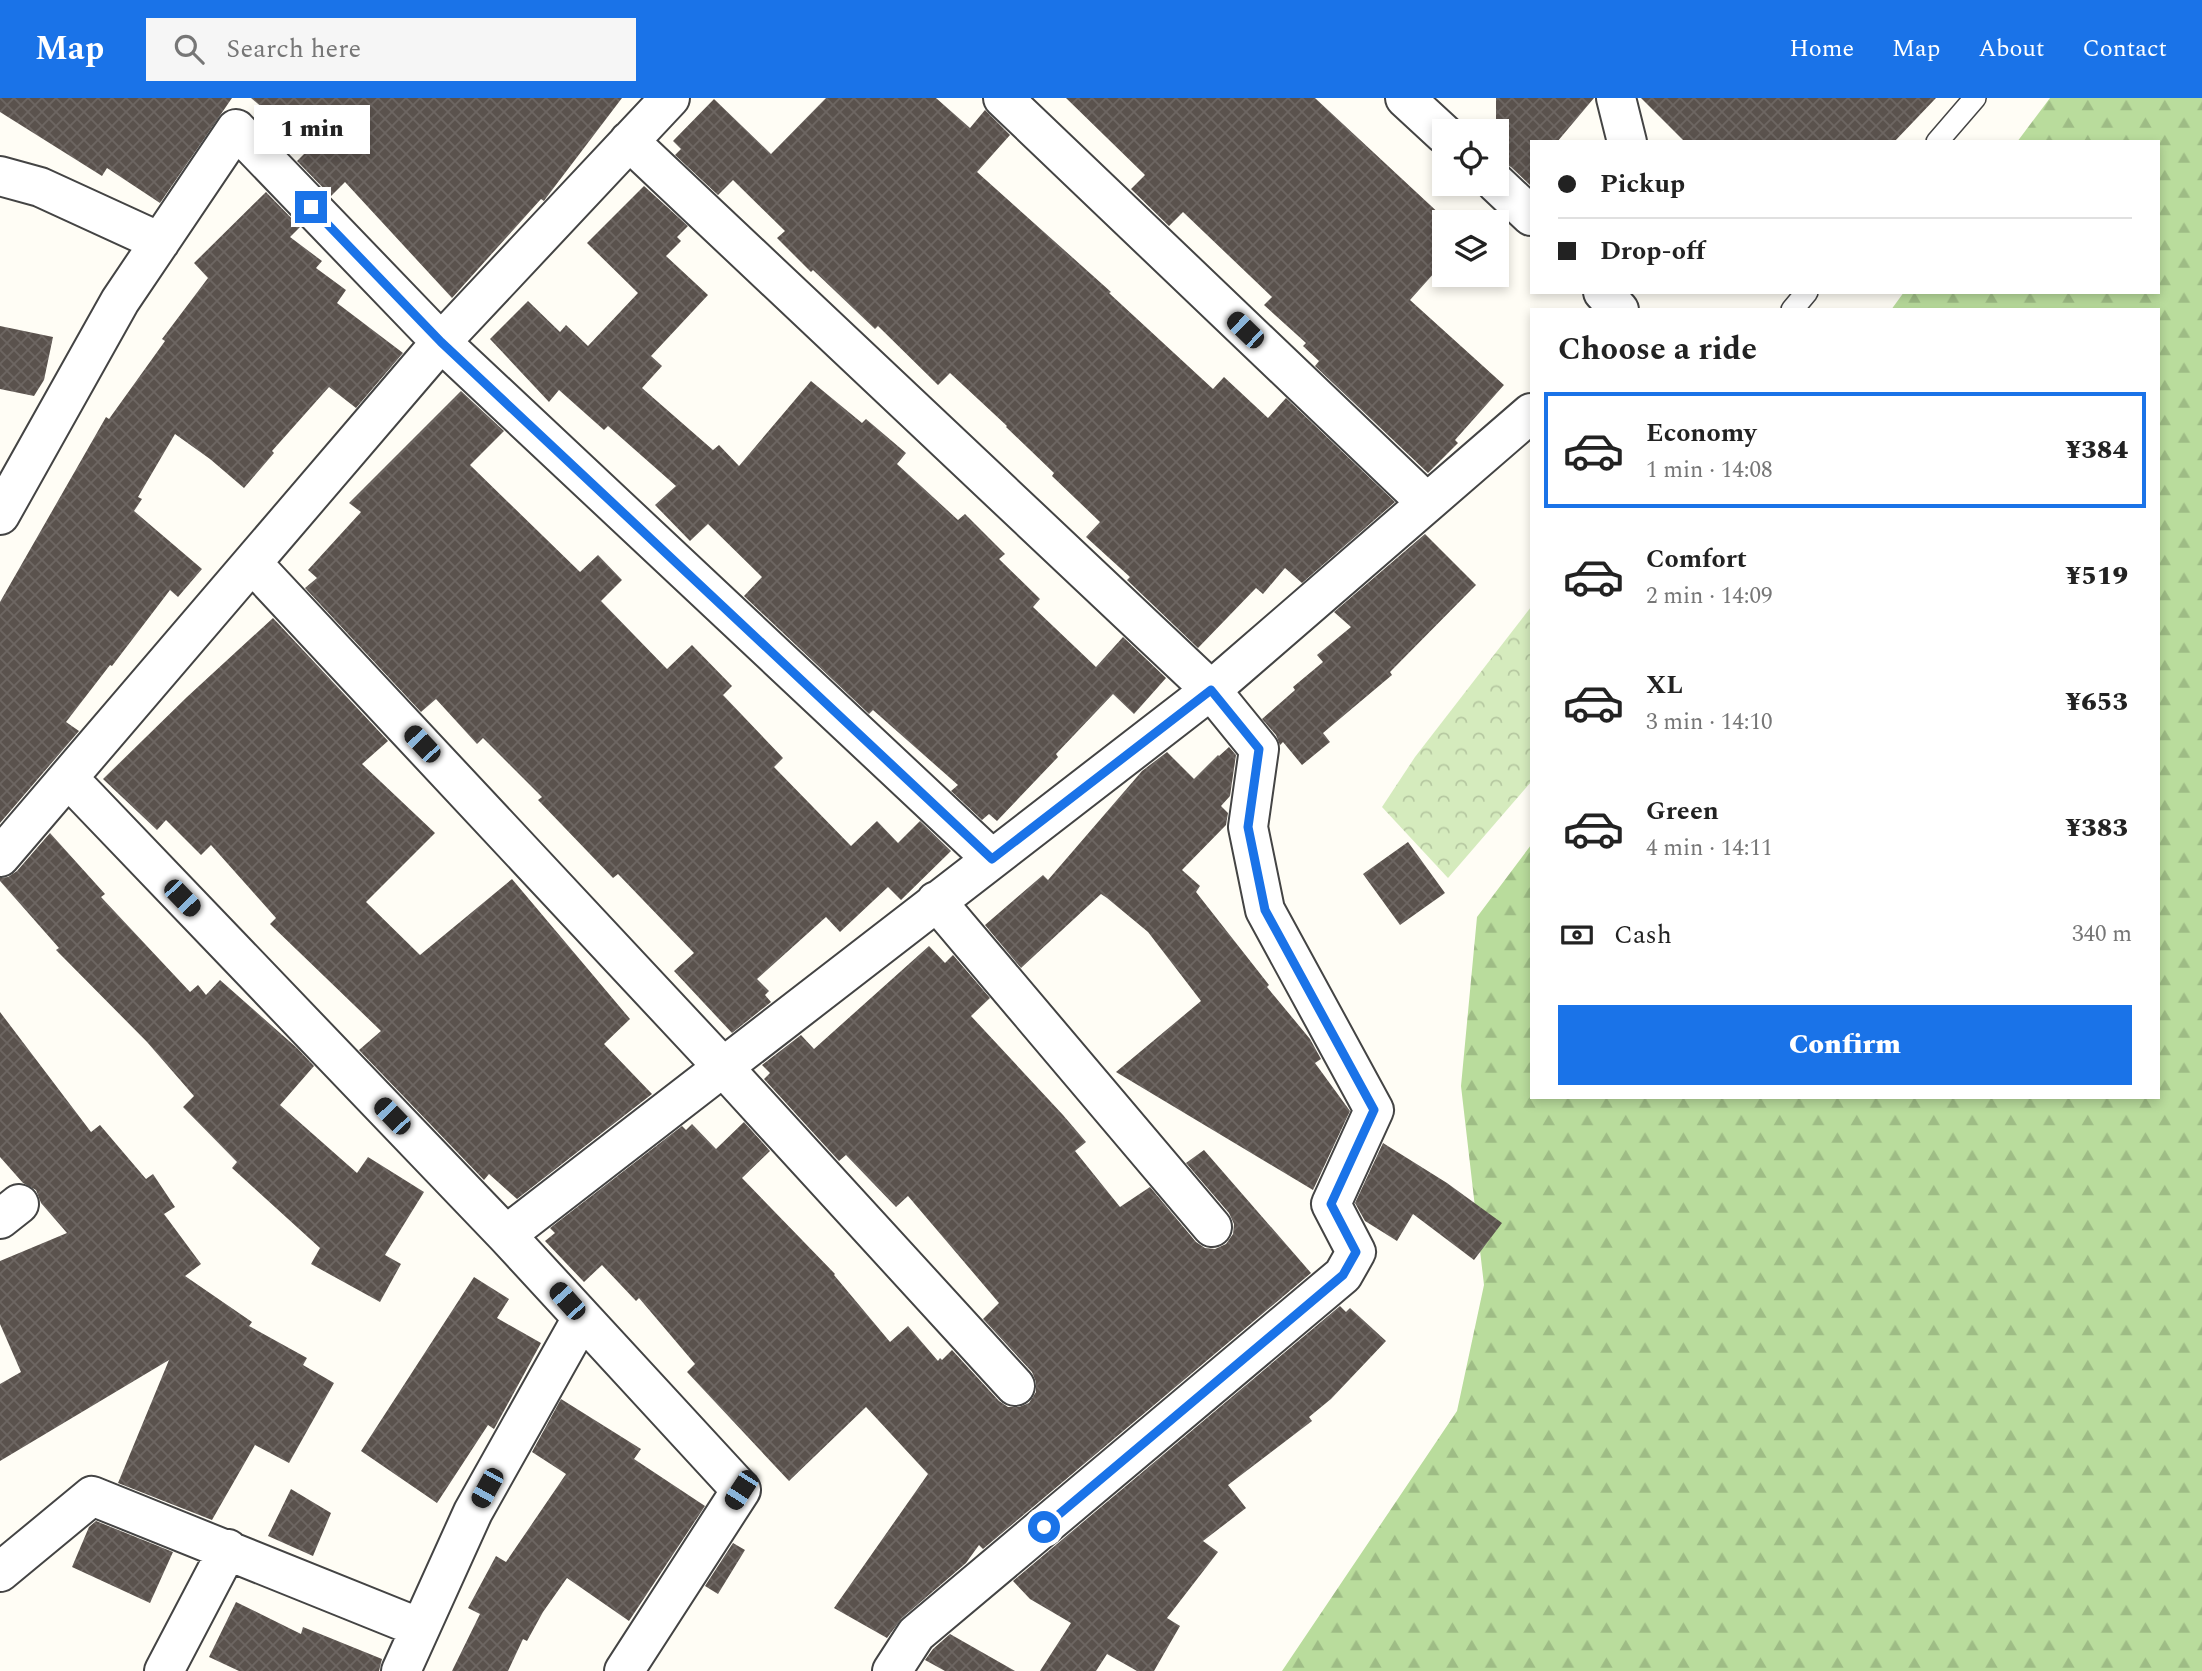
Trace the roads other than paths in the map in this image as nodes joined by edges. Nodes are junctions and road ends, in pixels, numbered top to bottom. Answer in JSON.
{"nodes":[{"id":1,"x":670,"y":98,"type":"edge"},
{"id":2,"x":1003,"y":98,"type":"edge"},
{"id":3,"x":1405,"y":98,"type":"edge"},
{"id":4,"x":1616,"y":98,"type":"edge"},
{"id":5,"x":1975,"y":98,"type":"edge"},
{"id":6,"x":1432,"y":123,"type":"edge"},
{"id":7,"x":1626,"y":140,"type":"edge"},
{"id":8,"x":1939,"y":140,"type":"edge"},
{"id":9,"x":629,"y":141,"type":"junction"},
{"id":10,"x":0,"y":176,"type":"edge"},
{"id":11,"x":1509,"y":195,"type":"edge"},
{"id":12,"x":1530,"y":215,"type":"edge"},
{"id":13,"x":160,"y":242,"type":"junction"},
{"id":14,"x":1605,"y":294,"type":"edge"},
{"id":15,"x":1805,"y":294,"type":"edge"},
{"id":16,"x":1617,"y":308,"type":"edge"},
{"id":17,"x":1794,"y":308,"type":"edge"},
{"id":18,"x":441,"y":342,"type":"junction"},
{"id":19,"x":1530,"y":414,"type":"edge"},
{"id":20,"x":1427,"y":503,"type":"junction"},
{"id":21,"x":0,"y":515,"type":"edge"},
{"id":22,"x":252,"y":563,"type":"junction"},
{"id":23,"x":1211,"y":690,"type":"junction"},
{"id":24,"x":68,"y":778,"type":"junction"},
{"id":25,"x":0,"y":857,"type":"edge"},
{"id":26,"x":992,"y":859,"type":"junction"},
{"id":27,"x":936,"y":901,"type":"junction"},
{"id":28,"x":723,"y":1067,"type":"junction"},
{"id":29,"x":1212,"y":1227,"type":"dead end"},
{"id":30,"x":506,"y":1235,"type":"junction"},
{"id":31,"x":582,"y":1318,"type":"junction"},
{"id":32,"x":1015,"y":1386,"type":"dead end"},
{"id":33,"x":228,"y":1549,"type":"junction"},
{"id":34,"x":0,"y":1572,"type":"edge"},
{"id":35,"x":420,"y":1628,"type":"junction"},
{"id":36,"x":164,"y":1671,"type":"edge"},
{"id":37,"x":401,"y":1671,"type":"edge"},
{"id":38,"x":624,"y":1671,"type":"edge"},
{"id":39,"x":892,"y":1671,"type":"edge"}],
"edges":[{"from":1,"to":9,"type":"street"},
{"from":2,"to":20,"type":"street"},
{"from":3,"to":6,"type":"street"},
{"from":4,"to":7,"type":"street"},
{"from":5,"to":8,"type":"lane"},
{"from":9,"to":18,"type":"street"},
{"from":9,"to":23,"type":"street"},
{"from":10,"to":13,"type":"street"},
{"from":11,"to":12,"type":"street"},
{"from":13,"to":18,"type":"street"},
{"from":13,"to":21,"type":"street"},
{"from":14,"to":16,"type":"street"},
{"from":15,"to":17,"type":"lane"},
{"from":18,"to":22,"type":"street"},
{"from":18,"to":26,"type":"street"},
{"from":19,"to":20,"type":"street"},
{"from":20,"to":23,"type":"street"},
{"from":22,"to":24,"type":"street"},
{"from":22,"to":28,"type":"street"},
{"from":23,"to":26,"type":"street"},
{"from":23,"to":39,"type":"street"},
{"from":24,"to":25,"type":"street"},
{"from":24,"to":30,"type":"street"},
{"from":26,"to":27,"type":"street"},
{"from":27,"to":28,"type":"street"},
{"from":27,"to":29,"type":"street"},
{"from":28,"to":30,"type":"street"},
{"from":28,"to":32,"type":"street"},
{"from":30,"to":31,"type":"street"},
{"from":31,"to":35,"type":"street"},
{"from":31,"to":38,"type":"street"},
{"from":33,"to":34,"type":"street"},
{"from":33,"to":35,"type":"street"},
{"from":33,"to":36,"type":"street"},
{"from":35,"to":37,"type":"street"}]}
